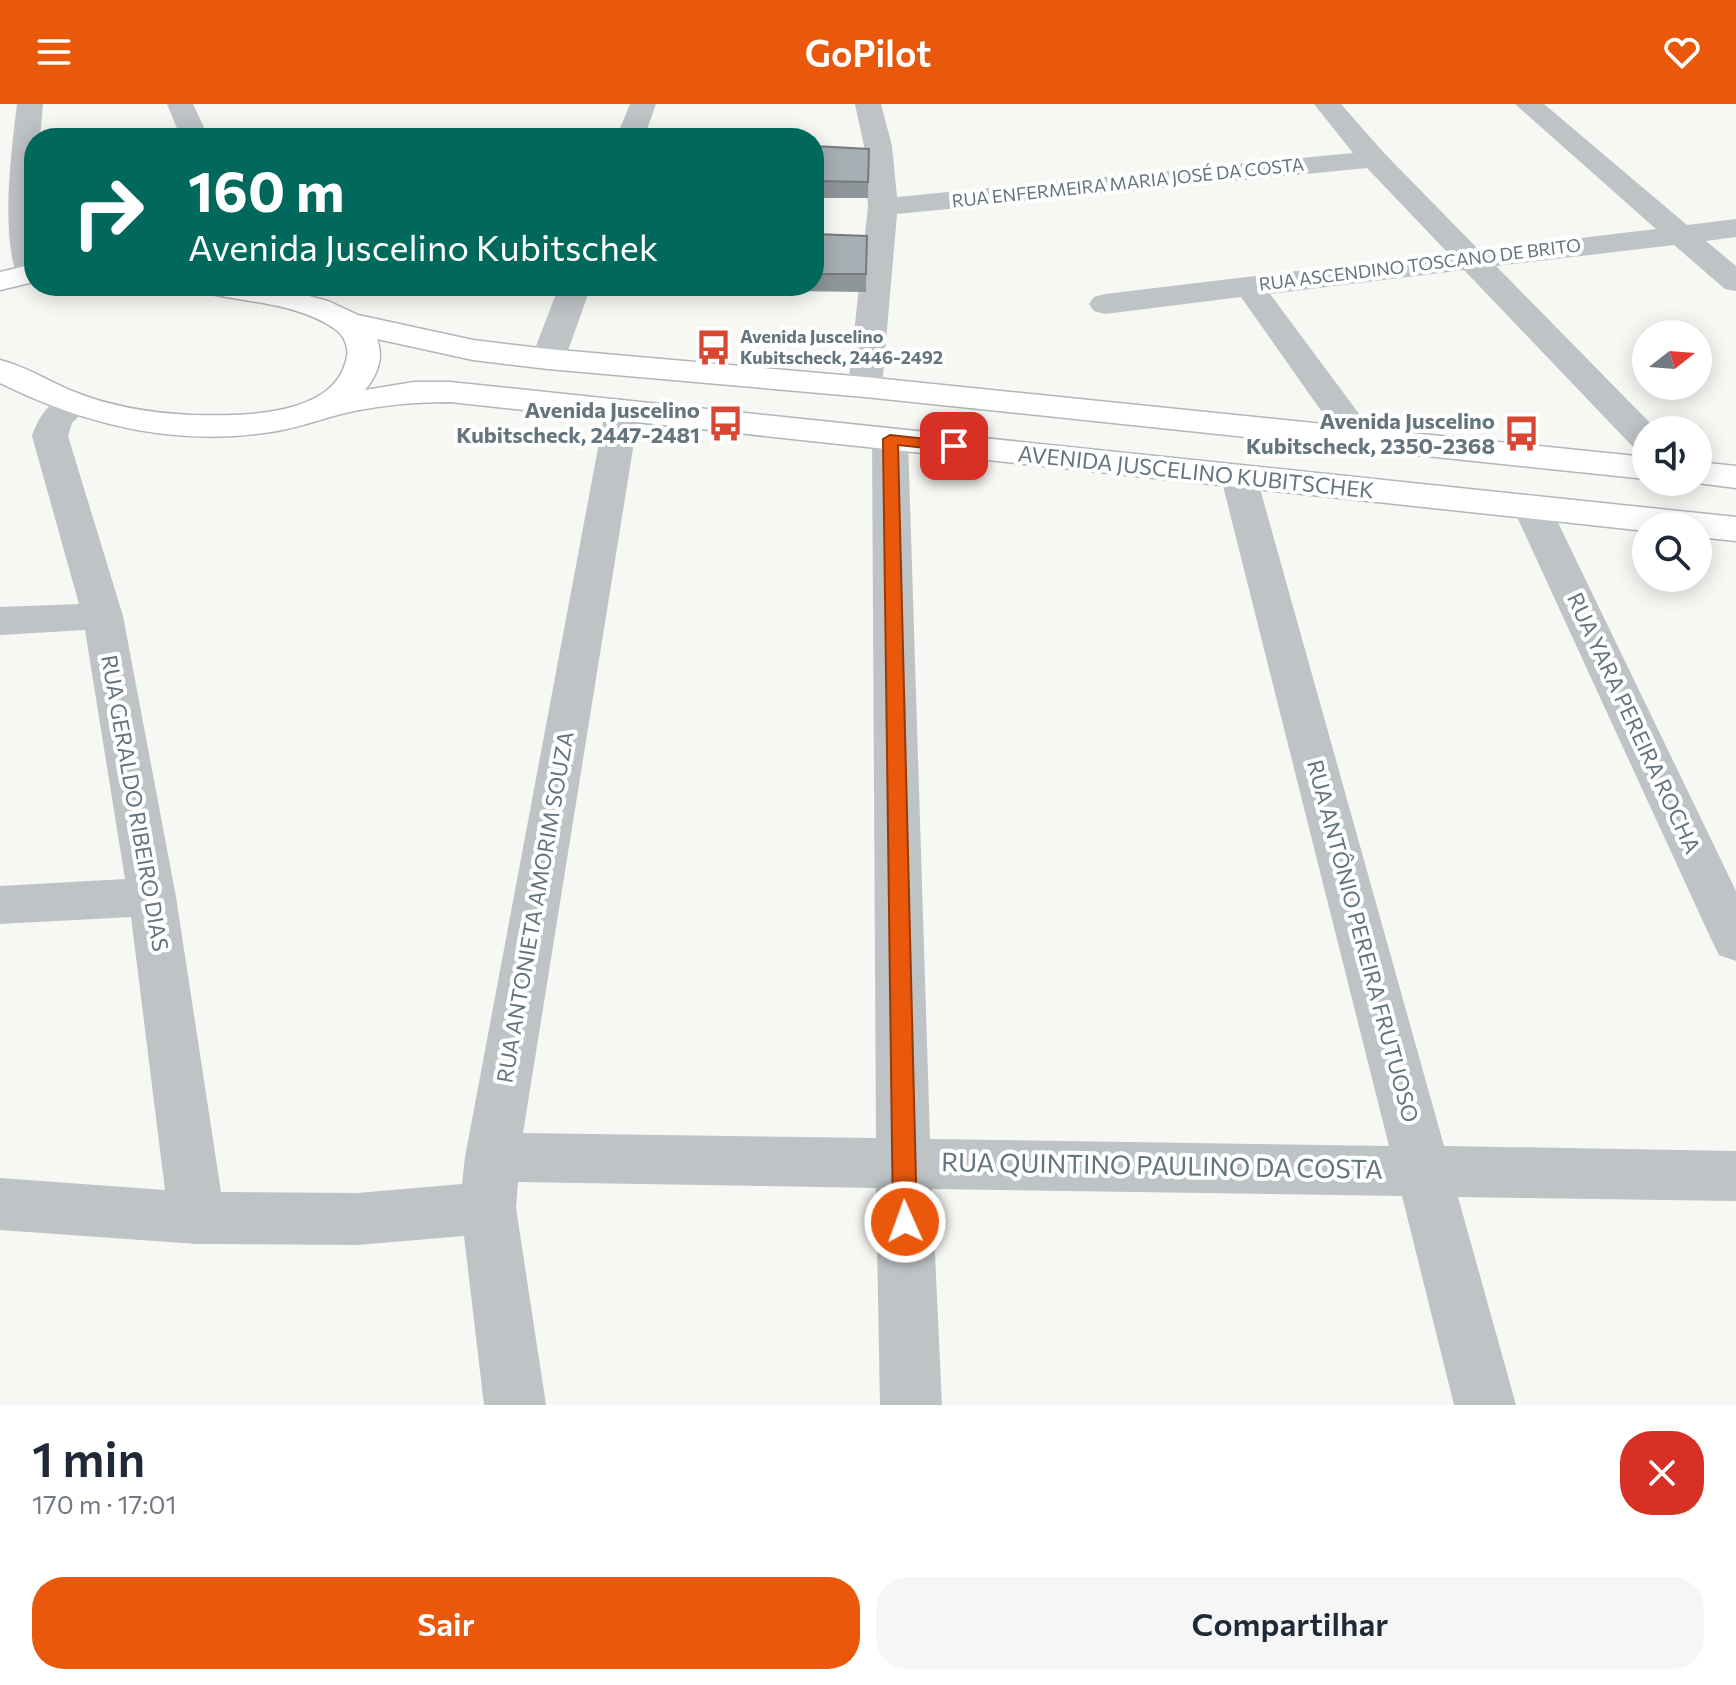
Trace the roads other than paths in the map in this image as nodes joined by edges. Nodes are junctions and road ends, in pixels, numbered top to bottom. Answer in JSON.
{"nodes":[{"id":1,"x":30,"y":104,"type":"edge"},
{"id":2,"x":180,"y":104,"type":"edge"},
{"id":3,"x":643,"y":104,"type":"edge"},
{"id":4,"x":868,"y":104,"type":"edge"},
{"id":5,"x":1327,"y":104,"type":"edge"},
{"id":6,"x":1528,"y":104,"type":"edge"},
{"id":7,"x":25,"y":128,"type":"edge"},
{"id":8,"x":191,"y":128,"type":"edge"},
{"id":9,"x":634,"y":128,"type":"edge"},
{"id":10,"x":24,"y":134,"type":"edge"},
{"id":11,"x":1374,"y":159,"type":"junction"},
{"id":12,"x":883,"y":207,"type":"junction"},
{"id":13,"x":9,"y":208,"type":"edge"},
{"id":14,"x":1736,"y":228,"type":"edge"},
{"id":15,"x":1682,"y":233,"type":"junction"},
{"id":16,"x":1472,"y":258,"type":"junction"},
{"id":17,"x":17,"y":267,"type":"edge"},
{"id":18,"x":1736,"y":282,"type":"edge"},
{"id":19,"x":1248,"y":285,"type":"junction"},
{"id":20,"x":274,"y":296,"type":"edge"},
{"id":21,"x":571,"y":296,"type":"edge"},
{"id":22,"x":1105,"y":304,"type":"dead end"},
{"id":23,"x":348,"y":323,"type":"junction"},
{"id":24,"x":548,"y":359,"type":"junction"},
{"id":25,"x":0,"y":370,"type":"edge"},
{"id":26,"x":865,"y":387,"type":"junction"},
{"id":27,"x":74,"y":404,"type":"junction"},
{"id":28,"x":322,"y":408,"type":"junction"},
{"id":29,"x":622,"y":411,"type":"junction"},
{"id":30,"x":1632,"y":424,"type":"edge"},
{"id":31,"x":1359,"y":438,"type":"junction"},
{"id":32,"x":890,"y":439,"type":"junction"},
{"id":33,"x":1632,"y":467,"type":"edge"},
{"id":34,"x":1712,"y":474,"type":"edge"},
{"id":35,"x":1736,"y":477,"type":"edge"},
{"id":36,"x":1239,"y":478,"type":"junction"},
{"id":37,"x":1531,"y":506,"type":"junction"},
{"id":38,"x":1736,"y":529,"type":"edge"},
{"id":39,"x":103,"y":616,"type":"junction"},
{"id":40,"x":0,"y":621,"type":"edge"},
{"id":41,"x":152,"y":897,"type":"junction"},
{"id":42,"x":0,"y":905,"type":"edge"},
{"id":43,"x":1736,"y":941,"type":"edge"},
{"id":44,"x":903,"y":1161,"type":"junction"},
{"id":45,"x":1425,"y":1171,"type":"junction"},
{"id":46,"x":1736,"y":1176,"type":"edge"},
{"id":47,"x":490,"y":1183,"type":"junction"},
{"id":48,"x":0,"y":1204,"type":"edge"},
{"id":49,"x":197,"y":1218,"type":"junction"},
{"id":50,"x":515,"y":1405,"type":"edge"},
{"id":51,"x":911,"y":1405,"type":"edge"},
{"id":52,"x":1485,"y":1405,"type":"edge"}],
"edges":[{"from":1,"to":7,"type":"street"},
{"from":2,"to":8,"type":"street"},
{"from":3,"to":9,"type":"street"},
{"from":4,"to":12,"type":"street"},
{"from":5,"to":11,"type":"street"},
{"from":6,"to":15,"type":"street"},
{"from":10,"to":13,"type":"street"},
{"from":11,"to":12,"type":"street","name":"RUA ENFERMEIRA MARIA JOSÉ DA COSTA"},
{"from":11,"to":16,"type":"street"},
{"from":12,"to":26,"type":"street"},
{"from":13,"to":17,"type":"street"},
{"from":14,"to":15,"type":"street","name":"RUA ASCENDINO TOSCANO DE BRITO"},
{"from":15,"to":16,"type":"street","name":"RUA ASCENDINO TOSCANO DE BRITO"},
{"from":15,"to":18,"type":"street"},
{"from":16,"to":19,"type":"street","name":"RUA ASCENDINO TOSCANO DE BRITO"},
{"from":16,"to":30,"type":"street"},
{"from":19,"to":22,"type":"street","name":"RUA ASCENDINO TOSCANO DE BRITO"},
{"from":19,"to":31,"type":"street"},
{"from":20,"to":23,"type":"main road"},
{"from":21,"to":24,"type":"street"},
{"from":23,"to":24,"type":"main road"},
{"from":23,"to":28,"type":"main road"},
{"from":24,"to":26,"type":"main road"},
{"from":25,"to":27,"type":"main road","name":"AVENIDA JUSCELINO KUBITSCHEK"},
{"from":26,"to":31,"type":"main road"},
{"from":27,"to":28,"type":"main road","name":"AVENIDA JUSCELINO KUBITSCHEK"},
{"from":27,"to":39,"type":"street","name":"RUA GERALDO RIBEIRO DIAS"},
{"from":28,"to":29,"type":"main road","name":"AVENIDA JUSCELINO KUBITSCHEK"},
{"from":29,"to":32,"type":"main road","name":"AVENIDA JUSCELINO KUBITSCHEK"},
{"from":29,"to":47,"type":"street","name":"RUA ANTONIETA AMORIM SOUZA"},
{"from":31,"to":33,"type":"main road"},
{"from":32,"to":36,"type":"main road","name":"AVENIDA JUSCELINO KUBITSCHEK"},
{"from":32,"to":44,"type":"street"},
{"from":34,"to":35,"type":"main road"},
{"from":36,"to":37,"type":"main road","name":"AVENIDA JUSCELINO KUBITSCHEK"},
{"from":36,"to":45,"type":"street","name":"RUA ANTÔNIO PEREIRA FRUTUOSO"},
{"from":37,"to":38,"type":"main road","name":"AVENIDA JUSCELINO KUBITSCHEK"},
{"from":37,"to":43,"type":"street","name":"RUA YARA PEREIRA ROCHA"},
{"from":39,"to":40,"type":"street"},
{"from":39,"to":41,"type":"street","name":"RUA GERALDO RIBEIRO DIAS"},
{"from":41,"to":42,"type":"street"},
{"from":41,"to":49,"type":"street","name":"RUA GERALDO RIBEIRO DIAS"},
{"from":44,"to":45,"type":"street","name":"RUA QUINTINO PAULINO DA COSTA"},
{"from":44,"to":47,"type":"street","name":"RUA QUINTINO PAULINO DA COSTA"},
{"from":44,"to":51,"type":"street"},
{"from":45,"to":46,"type":"street","name":"RUA QUINTINO PAULINO DA COSTA"},
{"from":45,"to":52,"type":"street","name":"RUA ANTÔNIO PEREIRA FRUTUOSO"},
{"from":47,"to":49,"type":"street","name":"RUA QUINTINO PAULINO DA COSTA"},
{"from":47,"to":50,"type":"street","name":"RUA ANTONIETA AMORIM SOUZA"},
{"from":48,"to":49,"type":"street","name":"RUA QUINTINO PAULINO DA COSTA"}]}
